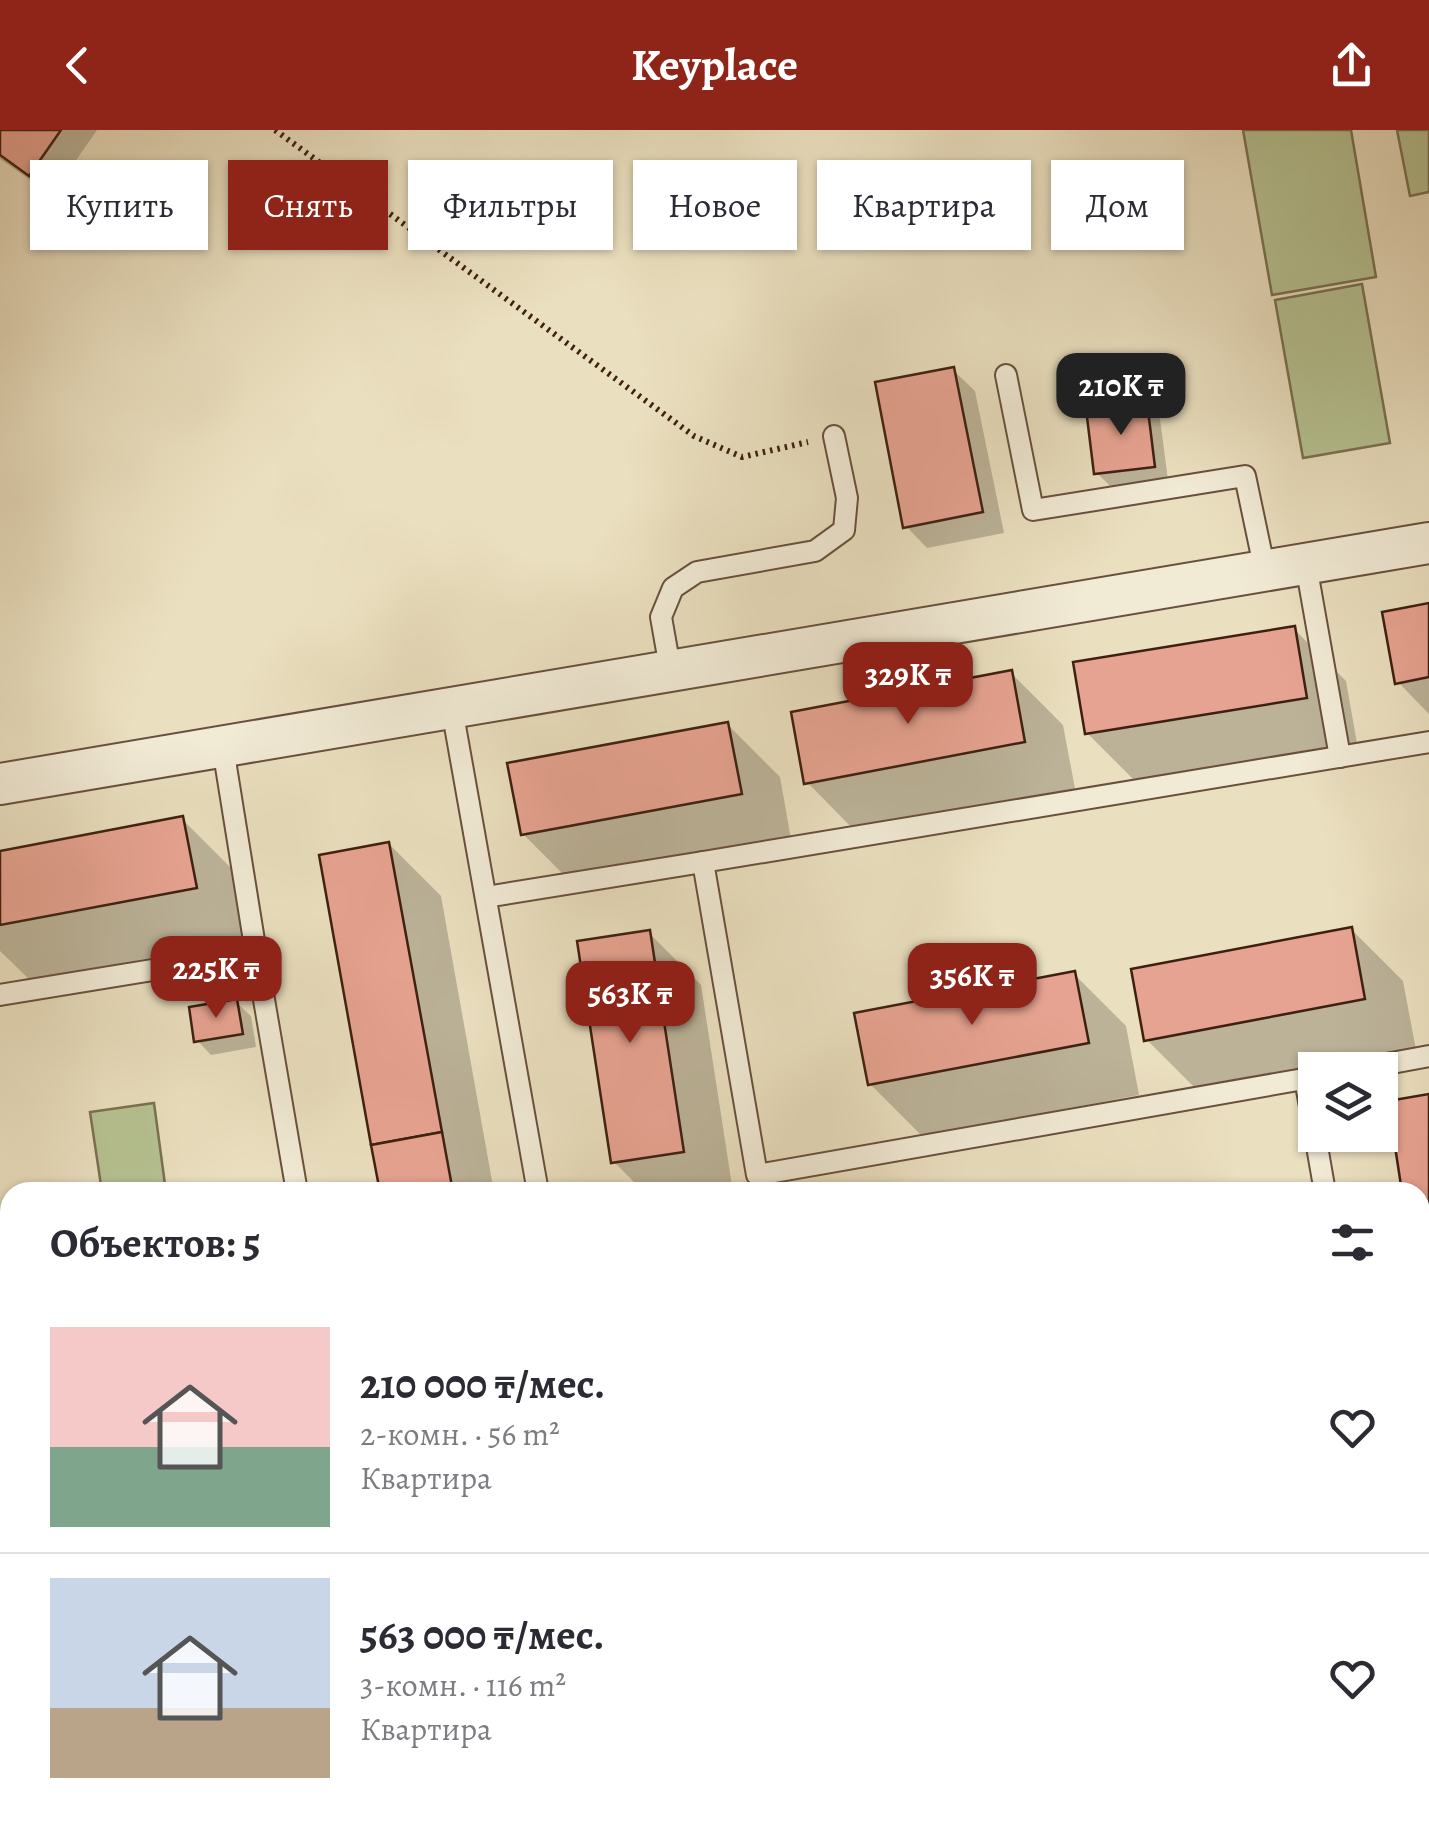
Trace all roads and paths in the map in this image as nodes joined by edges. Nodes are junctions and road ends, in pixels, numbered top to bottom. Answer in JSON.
{"nodes":[{"id":1,"x":276,"y":130,"type":"edge"},
{"id":2,"x":1006,"y":375,"type":"dead end"},
{"id":3,"x":834,"y":436,"type":"joint"},
{"id":4,"x":1429,"y":543,"type":"edge"},
{"id":5,"x":1306,"y":565,"type":"junction"},
{"id":6,"x":1265,"y":572,"type":"junction"},
{"id":7,"x":670,"y":668,"type":"junction"},
{"id":8,"x":452,"y":710,"type":"junction"},
{"id":9,"x":1429,"y":742,"type":"edge"},
{"id":10,"x":223,"y":748,"type":"junction"},
{"id":11,"x":1340,"y":757,"type":"junction"},
{"id":12,"x":0,"y":784,"type":"edge"},
{"id":13,"x":704,"y":862,"type":"junction"},
{"id":14,"x":486,"y":897,"type":"junction"},
{"id":15,"x":256,"y":953,"type":"junction"},
{"id":16,"x":0,"y":995,"type":"edge"},
{"id":17,"x":1429,"y":1056,"type":"edge"},
{"id":18,"x":1398,"y":1062,"type":"edge"},
{"id":19,"x":1298,"y":1080,"type":"edge"},
{"id":20,"x":1318,"y":1152,"type":"edge"},
{"id":21,"x":295,"y":1182,"type":"edge"},
{"id":22,"x":536,"y":1182,"type":"edge"},
{"id":23,"x":759,"y":1182,"type":"edge"},
{"id":24,"x":769,"y":1182,"type":"edge"},
{"id":25,"x":1323,"y":1182,"type":"edge"}],
"edges":[{"from":1,"to":3,"type":"path"},
{"from":2,"to":6,"type":"lane"},
{"from":3,"to":7,"type":"lane"},
{"from":4,"to":5,"type":"street"},
{"from":5,"to":6,"type":"street"},
{"from":5,"to":11,"type":"lane"},
{"from":6,"to":7,"type":"street"},
{"from":7,"to":8,"type":"street"},
{"from":8,"to":10,"type":"street"},
{"from":8,"to":14,"type":"lane"},
{"from":9,"to":11,"type":"lane"},
{"from":10,"to":12,"type":"street"},
{"from":10,"to":15,"type":"lane"},
{"from":11,"to":13,"type":"lane"},
{"from":13,"to":14,"type":"lane"},
{"from":13,"to":23,"type":"lane"},
{"from":14,"to":22,"type":"lane"},
{"from":15,"to":16,"type":"lane"},
{"from":15,"to":21,"type":"lane"},
{"from":17,"to":18,"type":"lane"},
{"from":19,"to":24,"type":"lane"},
{"from":20,"to":25,"type":"lane"}]}
